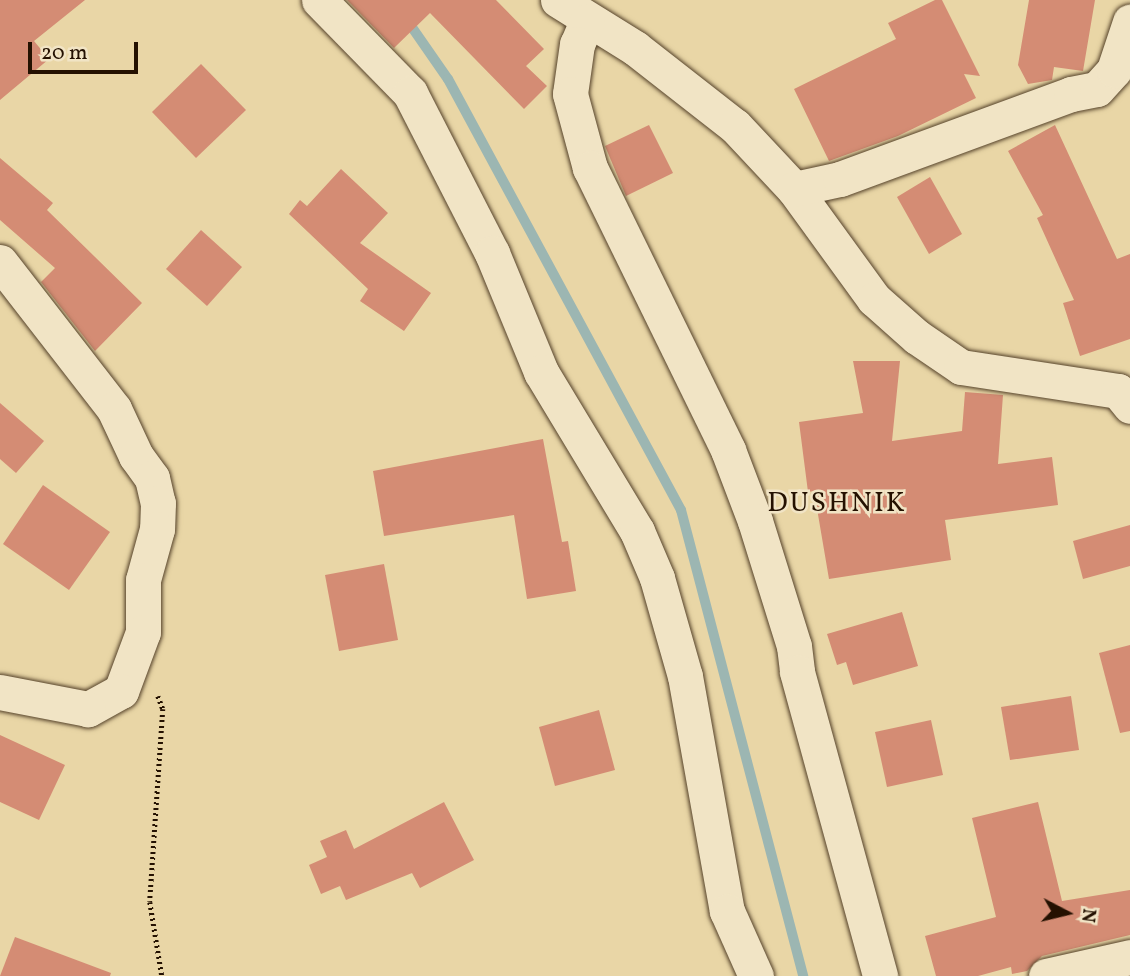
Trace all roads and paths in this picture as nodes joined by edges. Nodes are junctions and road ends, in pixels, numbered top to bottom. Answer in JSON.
{"nodes":[{"id":1,"x":319,"y":0,"type":"edge"},
{"id":2,"x":558,"y":0,"type":"edge"},
{"id":3,"x":587,"y":22,"type":"junction"},
{"id":4,"x":1130,"y":22,"type":"edge"},
{"id":5,"x":794,"y":189,"type":"junction"},
{"id":6,"x":0,"y":262,"type":"edge"},
{"id":7,"x":1126,"y":392,"type":"edge"},
{"id":8,"x":143,"y":632,"type":"junction"},
{"id":9,"x":0,"y":692,"type":"edge"},
{"id":10,"x":1130,"y":957,"type":"edge"},
{"id":11,"x":162,"y":976,"type":"edge"},
{"id":12,"x":756,"y":976,"type":"edge"},
{"id":13,"x":880,"y":976,"type":"edge"},
{"id":14,"x":1046,"y":976,"type":"edge"}],
"edges":[{"from":1,"to":12,"type":"street"},
{"from":2,"to":3,"type":"street"},
{"from":3,"to":5,"type":"street"},
{"from":3,"to":13,"type":"street"},
{"from":4,"to":5,"type":"street"},
{"from":5,"to":7,"type":"street"},
{"from":6,"to":8,"type":"street"},
{"from":8,"to":9,"type":"street"},
{"from":8,"to":11,"type":"path"},
{"from":10,"to":14,"type":"street"}]}
